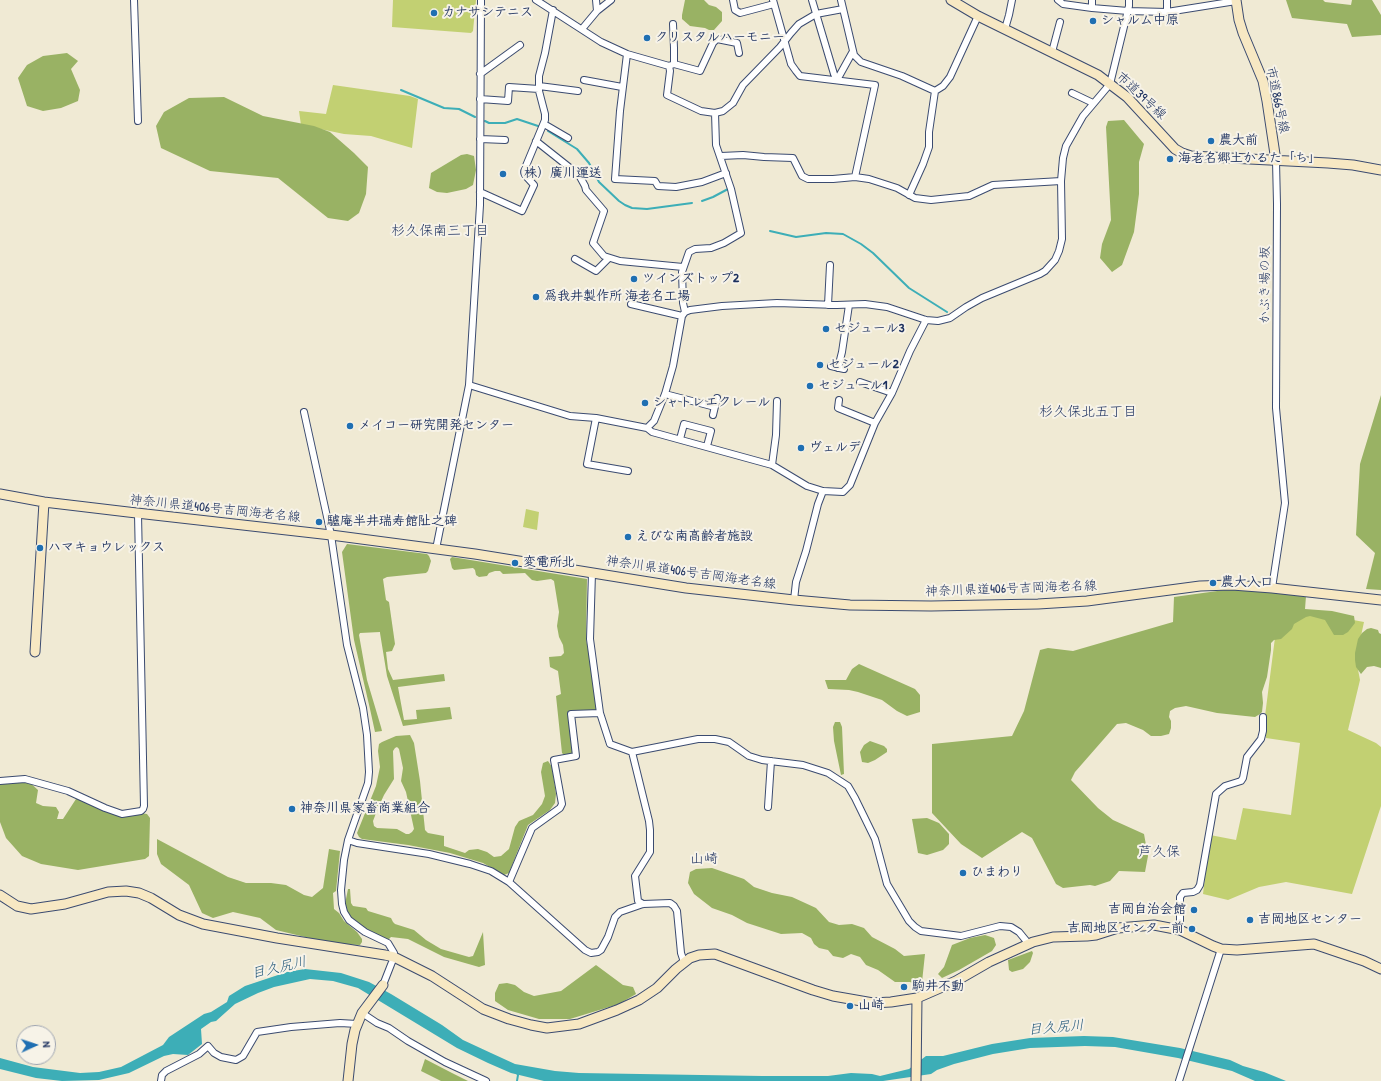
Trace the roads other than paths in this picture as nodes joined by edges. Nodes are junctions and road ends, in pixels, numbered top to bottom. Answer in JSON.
{"nodes":[{"id":1,"x":134,"y":0,"type":"edge"},
{"id":2,"x":481,"y":0,"type":"edge"},
{"id":3,"x":536,"y":0,"type":"edge"},
{"id":4,"x":596,"y":0,"type":"edge"},
{"id":5,"x":611,"y":0,"type":"edge"},
{"id":6,"x":732,"y":0,"type":"edge"},
{"id":7,"x":812,"y":0,"type":"edge"},
{"id":8,"x":841,"y":0,"type":"edge"},
{"id":9,"x":951,"y":0,"type":"edge"},
{"id":10,"x":1012,"y":0,"type":"edge"},
{"id":11,"x":1058,"y":0,"type":"edge"},
{"id":12,"x":1092,"y":0,"type":"edge"},
{"id":13,"x":1129,"y":0,"type":"edge"},
{"id":14,"x":1167,"y":0,"type":"edge"},
{"id":15,"x":1236,"y":0,"type":"edge"},
{"id":16,"x":774,"y":2,"type":"edge"},
{"id":17,"x":843,"y":8,"type":"junction"},
{"id":18,"x":1092,"y":8,"type":"junction"},
{"id":19,"x":552,"y":10,"type":"junction"},
{"id":20,"x":597,"y":11,"type":"junction"},
{"id":21,"x":1128,"y":12,"type":"junction"},
{"id":22,"x":1167,"y":12,"type":"junction"},
{"id":23,"x":816,"y":14,"type":"junction"},
{"id":24,"x":978,"y":16,"type":"junction"},
{"id":25,"x":1060,"y":22,"type":"dead end"},
{"id":26,"x":673,"y":24,"type":"dead end"},
{"id":27,"x":582,"y":29,"type":"junction"},
{"id":28,"x":1005,"y":29,"type":"junction"},
{"id":29,"x":784,"y":42,"type":"junction"},
{"id":30,"x":520,"y":45,"type":"dead end"},
{"id":31,"x":740,"y":52,"type":"dead end"},
{"id":32,"x":1052,"y":52,"type":"junction"},
{"id":33,"x":852,"y":53,"type":"junction"},
{"id":34,"x":627,"y":54,"type":"junction"},
{"id":35,"x":671,"y":65,"type":"junction"},
{"id":36,"x":480,"y":74,"type":"junction"},
{"id":37,"x":584,"y":80,"type":"dead end"},
{"id":38,"x":837,"y":80,"type":"junction"},
{"id":39,"x":1110,"y":84,"type":"junction"},
{"id":40,"x":539,"y":87,"type":"junction"},
{"id":41,"x":622,"y":87,"type":"junction"},
{"id":42,"x":935,"y":90,"type":"junction"},
{"id":43,"x":578,"y":91,"type":"dead end"},
{"id":44,"x":1072,"y":93,"type":"dead end"},
{"id":45,"x":480,"y":99,"type":"junction"},
{"id":46,"x":1093,"y":103,"type":"junction"},
{"id":47,"x":715,"y":113,"type":"junction"},
{"id":48,"x":138,"y":121,"type":"dead end"},
{"id":49,"x":544,"y":124,"type":"junction"},
{"id":50,"x":568,"y":138,"type":"dead end"},
{"id":51,"x":480,"y":139,"type":"junction"},
{"id":52,"x":505,"y":140,"type":"dead end"},
{"id":53,"x":536,"y":141,"type":"junction"},
{"id":54,"x":721,"y":156,"type":"junction"},
{"id":55,"x":1276,"y":161,"type":"junction"},
{"id":56,"x":1381,"y":170,"type":"edge"},
{"id":57,"x":726,"y":173,"type":"junction"},
{"id":58,"x":855,"y":177,"type":"junction"},
{"id":59,"x":1061,"y":181,"type":"junction"},
{"id":60,"x":480,"y":192,"type":"junction"},
{"id":61,"x":909,"y":194,"type":"junction"},
{"id":62,"x":609,"y":258,"type":"junction"},
{"id":63,"x":575,"y":259,"type":"dead end"},
{"id":64,"x":830,"y":265,"type":"dead end"},
{"id":65,"x":683,"y":267,"type":"junction"},
{"id":66,"x":631,"y":304,"type":"dead end"},
{"id":67,"x":828,"y":305,"type":"junction"},
{"id":68,"x":849,"y":305,"type":"junction"},
{"id":69,"x":684,"y":314,"type":"junction"},
{"id":70,"x":926,"y":320,"type":"junction"},
{"id":71,"x":831,"y":366,"type":"dead end"},
{"id":72,"x":838,"y":368,"type":"junction"},
{"id":73,"x":844,"y":369,"type":"dead end"},
{"id":74,"x":860,"y":382,"type":"dead end"},
{"id":75,"x":468,"y":385,"type":"junction"},
{"id":76,"x":892,"y":393,"type":"junction"},
{"id":77,"x":665,"y":394,"type":"junction"},
{"id":78,"x":717,"y":398,"type":"dead end"},
{"id":79,"x":839,"y":400,"type":"dead end"},
{"id":80,"x":778,"y":401,"type":"dead end"},
{"id":81,"x":714,"y":407,"type":"junction"},
{"id":82,"x":304,"y":412,"type":"dead end"},
{"id":83,"x":713,"y":415,"type":"dead end"},
{"id":84,"x":596,"y":418,"type":"junction"},
{"id":85,"x":875,"y":422,"type":"junction"},
{"id":86,"x":647,"y":428,"type":"junction"},
{"id":87,"x":680,"y":439,"type":"junction"},
{"id":88,"x":707,"y":446,"type":"junction"},
{"id":89,"x":772,"y":465,"type":"junction"},
{"id":90,"x":628,"y":471,"type":"dead end"},
{"id":91,"x":823,"y":491,"type":"junction"},
{"id":92,"x":0,"y":494,"type":"edge"},
{"id":93,"x":44,"y":502,"type":"junction"},
{"id":94,"x":138,"y":514,"type":"junction"},
{"id":95,"x":331,"y":535,"type":"junction"},
{"id":96,"x":436,"y":548,"type":"junction"},
{"id":97,"x":592,"y":573,"type":"junction"},
{"id":98,"x":1272,"y":588,"type":"junction"},
{"id":99,"x":794,"y":600,"type":"junction"},
{"id":100,"x":1381,"y":600,"type":"edge"},
{"id":101,"x":35,"y":652,"type":"dead end"},
{"id":102,"x":600,"y":713,"type":"junction"},
{"id":103,"x":1262,"y":717,"type":"dead end"},
{"id":104,"x":632,"y":752,"type":"junction"},
{"id":105,"x":771,"y":761,"type":"junction"},
{"id":106,"x":0,"y":781,"type":"edge"},
{"id":107,"x":768,"y":807,"type":"dead end"},
{"id":108,"x":348,"y":840,"type":"junction"},
{"id":109,"x":509,"y":882,"type":"junction"},
{"id":110,"x":0,"y":895,"type":"edge"},
{"id":111,"x":643,"y":904,"type":"junction"},
{"id":112,"x":1180,"y":930,"type":"junction"},
{"id":113,"x":1028,"y":944,"type":"junction"},
{"id":114,"x":1221,"y":948,"type":"junction"},
{"id":115,"x":394,"y":957,"type":"junction"},
{"id":116,"x":684,"y":962,"type":"junction"},
{"id":117,"x":1381,"y":969,"type":"edge"},
{"id":118,"x":383,"y":985,"type":"joint"},
{"id":119,"x":917,"y":998,"type":"junction"},
{"id":120,"x":364,"y":1011,"type":"junction"},
{"id":121,"x":357,"y":1024,"type":"junction"},
{"id":122,"x":161,"y":1081,"type":"edge"},
{"id":123,"x":348,"y":1081,"type":"edge"},
{"id":124,"x":486,"y":1081,"type":"edge"},
{"id":125,"x":916,"y":1081,"type":"edge"},
{"id":126,"x":1179,"y":1081,"type":"edge"}],
"edges":[{"from":1,"to":48,"type":"street"},
{"from":2,"to":36,"type":"street"},
{"from":3,"to":19,"type":"street"},
{"from":4,"to":20,"type":"street"},
{"from":5,"to":20,"type":"street"},
{"from":6,"to":16,"type":"street"},
{"from":7,"to":23,"type":"street"},
{"from":8,"to":17,"type":"street"},
{"from":9,"to":24,"type":"street","name":"市道39号線"},
{"from":10,"to":28,"type":"street"},
{"from":11,"to":18,"type":"street"},
{"from":12,"to":18,"type":"street"},
{"from":13,"to":21,"type":"street"},
{"from":14,"to":22,"type":"street"},
{"from":15,"to":22,"type":"street"},
{"from":15,"to":55,"type":"street","name":"市道866号線"},
{"from":16,"to":29,"type":"street"},
{"from":17,"to":23,"type":"street"},
{"from":17,"to":33,"type":"street"},
{"from":18,"to":21,"type":"street"},
{"from":19,"to":27,"type":"street"},
{"from":19,"to":40,"type":"street"},
{"from":20,"to":27,"type":"street"},
{"from":21,"to":22,"type":"street"},
{"from":21,"to":39,"type":"street"},
{"from":23,"to":29,"type":"street"},
{"from":23,"to":38,"type":"street"},
{"from":24,"to":28,"type":"street","name":"市道39号線"},
{"from":24,"to":42,"type":"street"},
{"from":25,"to":32,"type":"street"},
{"from":26,"to":35,"type":"street"},
{"from":27,"to":34,"type":"street"},
{"from":28,"to":32,"type":"street","name":"市道39号線"},
{"from":29,"to":38,"type":"street"},
{"from":29,"to":47,"type":"street"},
{"from":30,"to":36,"type":"street"},
{"from":31,"to":35,"type":"street"},
{"from":32,"to":39,"type":"street","name":"市道39号線"},
{"from":33,"to":38,"type":"street"},
{"from":33,"to":42,"type":"street"},
{"from":34,"to":35,"type":"street"},
{"from":34,"to":41,"type":"street"},
{"from":35,"to":47,"type":"street"},
{"from":36,"to":45,"type":"street"},
{"from":37,"to":41,"type":"street"},
{"from":38,"to":58,"type":"street"},
{"from":39,"to":46,"type":"street"},
{"from":39,"to":55,"type":"street","name":"市道39号線"},
{"from":40,"to":43,"type":"street"},
{"from":40,"to":45,"type":"street"},
{"from":40,"to":49,"type":"street"},
{"from":41,"to":57,"type":"street"},
{"from":42,"to":61,"type":"street"},
{"from":44,"to":46,"type":"street"},
{"from":45,"to":51,"type":"street"},
{"from":46,"to":59,"type":"street"},
{"from":47,"to":54,"type":"street"},
{"from":49,"to":50,"type":"street"},
{"from":49,"to":53,"type":"street"},
{"from":51,"to":52,"type":"street"},
{"from":51,"to":60,"type":"street"},
{"from":53,"to":60,"type":"street"},
{"from":53,"to":62,"type":"street"},
{"from":54,"to":57,"type":"street"},
{"from":54,"to":58,"type":"street"},
{"from":55,"to":56,"type":"street","name":"市道39号線"},
{"from":55,"to":98,"type":"street","name":"かぶき場の坂"},
{"from":57,"to":65,"type":"street"},
{"from":58,"to":61,"type":"street"},
{"from":59,"to":61,"type":"street"},
{"from":59,"to":70,"type":"street"},
{"from":60,"to":75,"type":"street"},
{"from":62,"to":63,"type":"street"},
{"from":62,"to":65,"type":"street"},
{"from":64,"to":67,"type":"street"},
{"from":65,"to":69,"type":"street"},
{"from":66,"to":69,"type":"street"},
{"from":67,"to":68,"type":"street"},
{"from":67,"to":69,"type":"street"},
{"from":68,"to":70,"type":"street"},
{"from":68,"to":72,"type":"street"},
{"from":69,"to":77,"type":"street"},
{"from":70,"to":76,"type":"street"},
{"from":71,"to":72,"type":"street"},
{"from":72,"to":73,"type":"street"},
{"from":74,"to":76,"type":"street"},
{"from":75,"to":84,"type":"street"},
{"from":75,"to":96,"type":"street"},
{"from":76,"to":85,"type":"street"},
{"from":77,"to":81,"type":"street"},
{"from":77,"to":86,"type":"street"},
{"from":78,"to":81,"type":"street"},
{"from":79,"to":85,"type":"street"},
{"from":80,"to":89,"type":"street"},
{"from":81,"to":83,"type":"street"},
{"from":82,"to":95,"type":"street"},
{"from":84,"to":86,"type":"street"},
{"from":84,"to":90,"type":"street"},
{"from":85,"to":91,"type":"street"},
{"from":86,"to":87,"type":"street"},
{"from":87,"to":88,"type":"street"},
{"from":87,"to":88,"type":"street"},
{"from":88,"to":89,"type":"street"},
{"from":89,"to":91,"type":"street"},
{"from":91,"to":99,"type":"street"},
{"from":92,"to":93,"type":"street","name":"神奈川県道406号吉岡海老名線"},
{"from":93,"to":94,"type":"street","name":"神奈川県道406号吉岡海老名線"},
{"from":93,"to":101,"type":"street"},
{"from":94,"to":95,"type":"street","name":"神奈川県道406号吉岡海老名線"},
{"from":94,"to":106,"type":"street"},
{"from":95,"to":96,"type":"street","name":"神奈川県道406号吉岡海老名線"},
{"from":95,"to":108,"type":"street"},
{"from":96,"to":97,"type":"street","name":"神奈川県道406号吉岡海老名線"},
{"from":97,"to":99,"type":"street","name":"神奈川県道406号吉岡海老名線"},
{"from":97,"to":102,"type":"street"},
{"from":98,"to":99,"type":"street","name":"神奈川県道406号吉岡海老名線"},
{"from":98,"to":100,"type":"street","name":"神奈川県道406号吉岡海老名線"},
{"from":102,"to":104,"type":"street"},
{"from":102,"to":109,"type":"street"},
{"from":103,"to":112,"type":"street"},
{"from":104,"to":105,"type":"street"},
{"from":104,"to":111,"type":"street"},
{"from":105,"to":107,"type":"street"},
{"from":105,"to":113,"type":"street"},
{"from":108,"to":109,"type":"street"},
{"from":108,"to":115,"type":"street"},
{"from":109,"to":111,"type":"street"},
{"from":110,"to":115,"type":"street"},
{"from":111,"to":116,"type":"street"},
{"from":112,"to":113,"type":"street"},
{"from":112,"to":114,"type":"street"},
{"from":113,"to":119,"type":"street"},
{"from":114,"to":117,"type":"street"},
{"from":114,"to":126,"type":"street"},
{"from":115,"to":116,"type":"street"},
{"from":115,"to":118,"type":"street"},
{"from":116,"to":119,"type":"street"},
{"from":118,"to":120,"type":"street"},
{"from":119,"to":125,"type":"street"},
{"from":120,"to":121,"type":"street"},
{"from":120,"to":124,"type":"street"},
{"from":121,"to":122,"type":"street"},
{"from":121,"to":123,"type":"street"}]}
